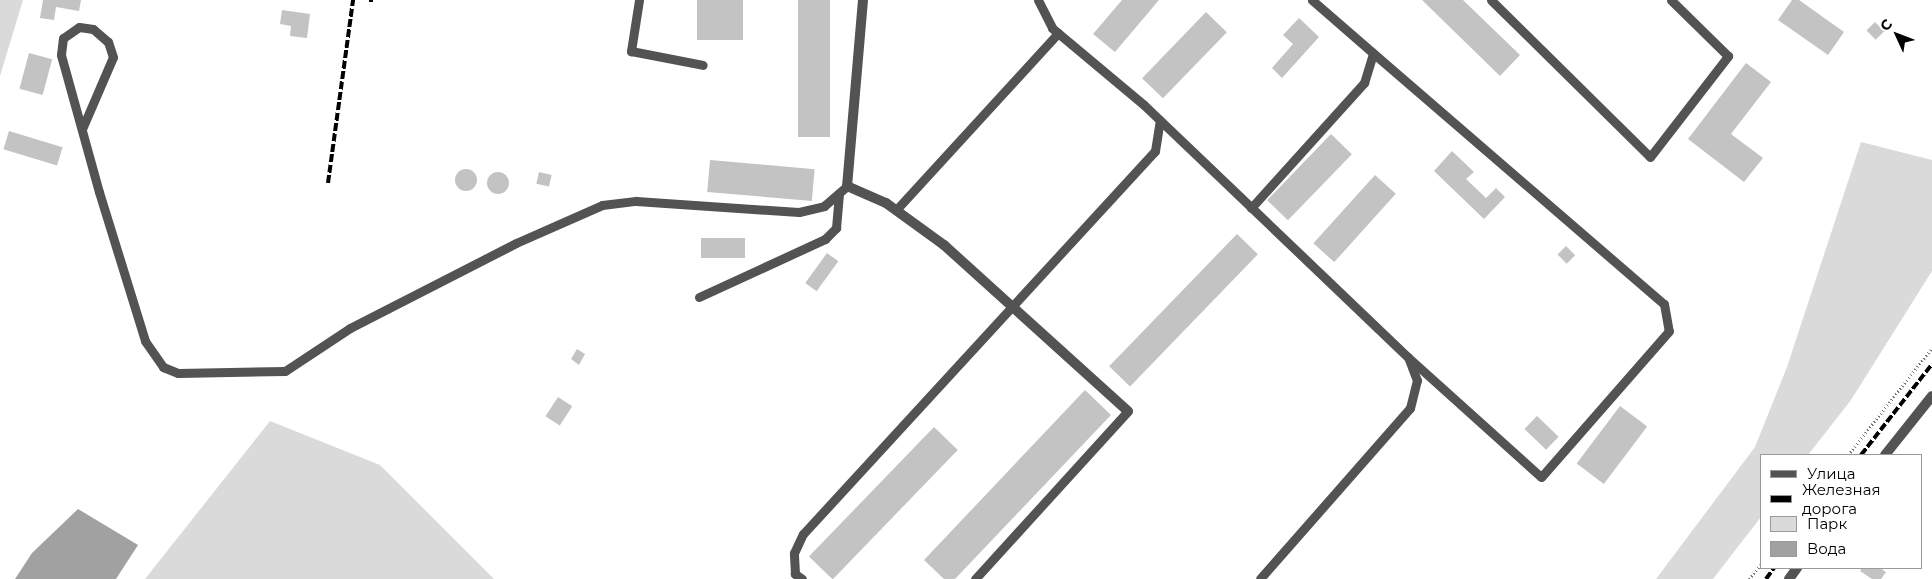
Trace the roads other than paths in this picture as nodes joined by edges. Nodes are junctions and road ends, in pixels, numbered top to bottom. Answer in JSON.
{"nodes":[{"id":1,"x":639,"y":0,"type":"edge"},
{"id":2,"x":863,"y":0,"type":"edge"},
{"id":3,"x":1038,"y":0,"type":"edge"},
{"id":4,"x":1312,"y":0,"type":"edge"},
{"id":5,"x":1491,"y":0,"type":"edge"},
{"id":6,"x":1671,"y":0,"type":"edge"},
{"id":7,"x":1058,"y":33,"type":"junction"},
{"id":8,"x":1373,"y":53,"type":"junction"},
{"id":9,"x":703,"y":65,"type":"dead end"},
{"id":10,"x":1160,"y":121,"type":"junction"},
{"id":11,"x":82,"y":129,"type":"junction"},
{"id":12,"x":847,"y":186,"type":"junction"},
{"id":13,"x":839,"y":193,"type":"junction"},
{"id":14,"x":1251,"y":208,"type":"junction"},
{"id":15,"x":896,"y":210,"type":"junction"},
{"id":16,"x":699,"y":297,"type":"dead end"},
{"id":17,"x":1014,"y":308,"type":"junction"},
{"id":18,"x":1408,"y":357,"type":"junction"},
{"id":19,"x":1932,"y":396,"type":"edge"},
{"id":20,"x":1128,"y":410,"type":"joint"},
{"id":21,"x":1886,"y":454,"type":"edge"},
{"id":22,"x":1797,"y":569,"type":"edge"},
{"id":23,"x":802,"y":579,"type":"edge"},
{"id":24,"x":975,"y":579,"type":"edge"},
{"id":25,"x":1260,"y":579,"type":"edge"},
{"id":26,"x":1789,"y":579,"type":"edge"}],
"edges":[{"from":1,"to":9,"type":"lane"},
{"from":2,"to":12,"type":"street"},
{"from":3,"to":7,"type":"lane"},
{"from":4,"to":8,"type":"lane"},
{"from":5,"to":6,"type":"lane"},
{"from":7,"to":10,"type":"lane"},
{"from":7,"to":15,"type":"lane"},
{"from":8,"to":14,"type":"lane"},
{"from":8,"to":18,"type":"lane"},
{"from":10,"to":14,"type":"lane"},
{"from":10,"to":17,"type":"lane"},
{"from":11,"to":11,"type":"lane"},
{"from":11,"to":13,"type":"lane"},
{"from":12,"to":13,"type":"lane"},
{"from":12,"to":15,"type":"street"},
{"from":13,"to":16,"type":"lane"},
{"from":14,"to":18,"type":"lane"},
{"from":15,"to":17,"type":"street"},
{"from":17,"to":20,"type":"street"},
{"from":17,"to":23,"type":"lane"},
{"from":18,"to":25,"type":"lane"},
{"from":19,"to":21,"type":"street"},
{"from":20,"to":24,"type":"lane"},
{"from":22,"to":26,"type":"street"}]}
